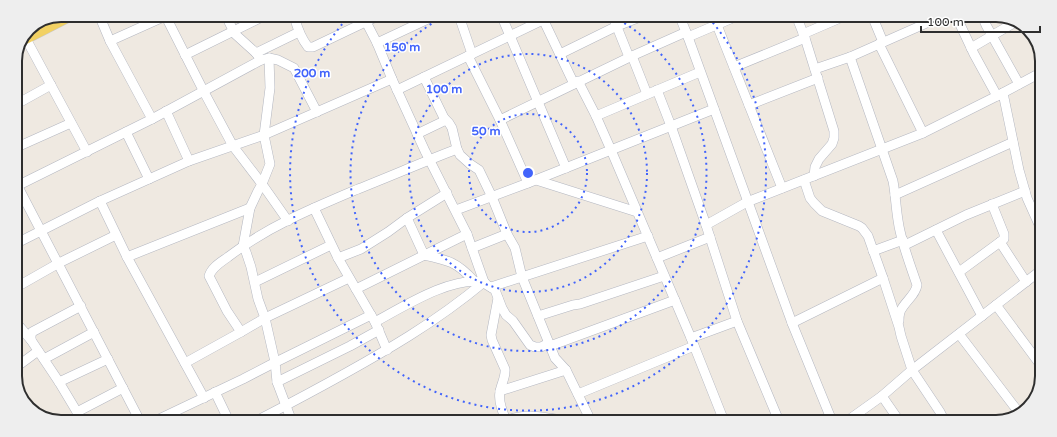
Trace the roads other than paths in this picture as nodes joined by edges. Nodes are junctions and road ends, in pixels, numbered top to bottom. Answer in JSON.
{"nodes":[{"id":1,"x":102,"y":22,"type":"edge"},
{"id":2,"x":153,"y":22,"type":"edge"},
{"id":3,"x":169,"y":22,"type":"edge"},
{"id":4,"x":229,"y":22,"type":"edge"},
{"id":5,"x":252,"y":22,"type":"edge"},
{"id":6,"x":296,"y":22,"type":"edge"},
{"id":7,"x":359,"y":22,"type":"edge"},
{"id":8,"x":366,"y":22,"type":"edge"},
{"id":9,"x":422,"y":22,"type":"edge"},
{"id":10,"x":461,"y":22,"type":"edge"},
{"id":11,"x":504,"y":22,"type":"edge"},
{"id":12,"x":538,"y":22,"type":"edge"},
{"id":13,"x":548,"y":22,"type":"edge"},
{"id":14,"x":615,"y":22,"type":"edge"},
{"id":15,"x":627,"y":22,"type":"edge"},
{"id":16,"x":682,"y":22,"type":"edge"},
{"id":17,"x":724,"y":22,"type":"edge"},
{"id":18,"x":799,"y":22,"type":"edge"},
{"id":19,"x":832,"y":22,"type":"edge"},
{"id":20,"x":874,"y":22,"type":"edge"},
{"id":21,"x":929,"y":22,"type":"edge"},
{"id":22,"x":959,"y":22,"type":"edge"},
{"id":23,"x":985,"y":22,"type":"edge"},
{"id":24,"x":51,"y":24,"type":"edge"},
{"id":25,"x":717,"y":25,"type":"junction"},
{"id":26,"x":1010,"y":25,"type":"edge"},
{"id":27,"x":617,"y":26,"type":"junction"},
{"id":28,"x":37,"y":31,"type":"edge"},
{"id":29,"x":233,"y":31,"type":"junction"},
{"id":30,"x":299,"y":32,"type":"junction"},
{"id":31,"x":687,"y":35,"type":"junction"},
{"id":32,"x":992,"y":35,"type":"junction"},
{"id":33,"x":510,"y":36,"type":"junction"},
{"id":34,"x":804,"y":36,"type":"junction"},
{"id":35,"x":110,"y":41,"type":"junction"},
{"id":36,"x":28,"y":42,"type":"edge"},
{"id":37,"x":377,"y":43,"type":"junction"},
{"id":38,"x":881,"y":43,"type":"junction"},
{"id":39,"x":971,"y":48,"type":"junction"},
{"id":40,"x":560,"y":54,"type":"junction"},
{"id":41,"x":185,"y":55,"type":"junction"},
{"id":42,"x":470,"y":55,"type":"junction"},
{"id":43,"x":262,"y":57,"type":"junction"},
{"id":44,"x":630,"y":57,"type":"junction"},
{"id":45,"x":850,"y":57,"type":"junction"},
{"id":46,"x":734,"y":67,"type":"junction"},
{"id":47,"x":700,"y":72,"type":"junction"},
{"id":48,"x":817,"y":74,"type":"junction"},
{"id":49,"x":1035,"y":76,"type":"edge"},
{"id":50,"x":424,"y":77,"type":"junction"},
{"id":51,"x":392,"y":79,"type":"junction"},
{"id":52,"x":576,"y":83,"type":"junction"},
{"id":53,"x":1019,"y":84,"type":"junction"},
{"id":54,"x":51,"y":85,"type":"junction"},
{"id":55,"x":203,"y":90,"type":"junction"},
{"id":56,"x":397,"y":90,"type":"junction"},
{"id":57,"x":657,"y":90,"type":"junction"},
{"id":58,"x":648,"y":94,"type":"junction"},
{"id":59,"x":1000,"y":95,"type":"junction"},
{"id":60,"x":22,"y":101,"type":"edge"},
{"id":61,"x":538,"y":101,"type":"junction"},
{"id":62,"x":750,"y":105,"type":"junction"},
{"id":63,"x":714,"y":109,"type":"junction"},
{"id":64,"x":166,"y":111,"type":"junction"},
{"id":65,"x":318,"y":112,"type":"junction"},
{"id":66,"x":596,"y":116,"type":"junction"},
{"id":67,"x":444,"y":118,"type":"junction"},
{"id":68,"x":152,"y":119,"type":"junction"},
{"id":69,"x":500,"y":120,"type":"junction"},
{"id":70,"x":71,"y":123,"type":"junction"},
{"id":71,"x":671,"y":126,"type":"junction"},
{"id":72,"x":126,"y":132,"type":"junction"},
{"id":73,"x":923,"y":133,"type":"junction"},
{"id":74,"x":417,"y":134,"type":"junction"},
{"id":75,"x":264,"y":135,"type":"junction"},
{"id":76,"x":1013,"y":142,"type":"junction"},
{"id":77,"x":22,"y":145,"type":"edge"},
{"id":78,"x":233,"y":146,"type":"junction"},
{"id":79,"x":457,"y":149,"type":"junction"},
{"id":80,"x":883,"y":149,"type":"junction"},
{"id":81,"x":611,"y":150,"type":"junction"},
{"id":82,"x":87,"y":152,"type":"junction"},
{"id":83,"x":429,"y":160,"type":"junction"},
{"id":84,"x":189,"y":161,"type":"junction"},
{"id":85,"x":566,"y":168,"type":"junction"},
{"id":86,"x":814,"y":176,"type":"junction"},
{"id":87,"x":148,"y":179,"type":"junction"},
{"id":88,"x":804,"y":180,"type":"junction"},
{"id":89,"x":22,"y":181,"type":"edge"},
{"id":90,"x":532,"y":181,"type":"junction"},
{"id":91,"x":262,"y":184,"type":"junction"},
{"id":92,"x":782,"y":188,"type":"junction"},
{"id":93,"x":1025,"y":191,"type":"junction"},
{"id":94,"x":447,"y":193,"type":"junction"},
{"id":95,"x":22,"y":195,"type":"edge"},
{"id":96,"x":895,"y":195,"type":"junction"},
{"id":97,"x":492,"y":196,"type":"junction"},
{"id":98,"x":100,"y":201,"type":"junction"},
{"id":99,"x":747,"y":202,"type":"junction"},
{"id":100,"x":992,"y":204,"type":"junction"},
{"id":101,"x":250,"y":208,"type":"junction"},
{"id":102,"x":314,"y":208,"type":"junction"},
{"id":103,"x":456,"y":210,"type":"junction"},
{"id":104,"x":637,"y":212,"type":"junction"},
{"id":105,"x":1035,"y":216,"type":"edge"},
{"id":106,"x":407,"y":218,"type":"junction"},
{"id":107,"x":288,"y":221,"type":"junction"},
{"id":108,"x":706,"y":225,"type":"junction"},
{"id":109,"x":936,"y":230,"type":"junction"},
{"id":110,"x":42,"y":232,"type":"junction"},
{"id":111,"x":467,"y":234,"type":"junction"},
{"id":112,"x":507,"y":234,"type":"junction"},
{"id":113,"x":116,"y":235,"type":"junction"},
{"id":114,"x":648,"y":236,"type":"junction"},
{"id":115,"x":710,"y":237,"type":"junction"},
{"id":116,"x":22,"y":241,"type":"edge"},
{"id":117,"x":1000,"y":242,"type":"junction"},
{"id":118,"x":904,"y":243,"type":"junction"},
{"id":119,"x":331,"y":245,"type":"junction"},
{"id":120,"x":243,"y":246,"type":"junction"},
{"id":121,"x":472,"y":248,"type":"junction"},
{"id":122,"x":873,"y":251,"type":"junction"},
{"id":123,"x":424,"y":255,"type":"junction"},
{"id":124,"x":127,"y":257,"type":"junction"},
{"id":125,"x":338,"y":258,"type":"junction"},
{"id":126,"x":657,"y":258,"type":"junction"},
{"id":127,"x":59,"y":263,"type":"junction"},
{"id":128,"x":959,"y":272,"type":"junction"},
{"id":129,"x":1035,"y":275,"type":"edge"},
{"id":130,"x":664,"y":276,"type":"junction"},
{"id":131,"x":522,"y":277,"type":"junction"},
{"id":132,"x":349,"y":278,"type":"junction"},
{"id":133,"x":883,"y":278,"type":"junction"},
{"id":134,"x":474,"y":281,"type":"junction"},
{"id":135,"x":255,"y":282,"type":"junction"},
{"id":136,"x":484,"y":282,"type":"junction"},
{"id":137,"x":1026,"y":282,"type":"junction"},
{"id":138,"x":22,"y":284,"type":"edge"},
{"id":139,"x":492,"y":287,"type":"junction"},
{"id":140,"x":356,"y":289,"type":"junction"},
{"id":141,"x":498,"y":298,"type":"junction"},
{"id":142,"x":675,"y":300,"type":"junction"},
{"id":143,"x":996,"y":305,"type":"junction"},
{"id":144,"x":81,"y":306,"type":"junction"},
{"id":145,"x":538,"y":316,"type":"junction"},
{"id":146,"x":982,"y":316,"type":"junction"},
{"id":147,"x":265,"y":318,"type":"junction"},
{"id":148,"x":737,"y":321,"type":"junction"},
{"id":149,"x":375,"y":322,"type":"junction"},
{"id":150,"x":792,"y":323,"type":"junction"},
{"id":151,"x":899,"y":327,"type":"junction"},
{"id":152,"x":22,"y":329,"type":"edge"},
{"id":153,"x":94,"y":332,"type":"junction"},
{"id":154,"x":241,"y":332,"type":"junction"},
{"id":155,"x":959,"y":334,"type":"junction"},
{"id":156,"x":31,"y":340,"type":"junction"},
{"id":157,"x":693,"y":342,"type":"junction"},
{"id":158,"x":550,"y":345,"type":"junction"},
{"id":159,"x":387,"y":350,"type":"junction"},
{"id":160,"x":38,"y":351,"type":"junction"},
{"id":161,"x":1035,"y":357,"type":"edge"},
{"id":162,"x":44,"y":359,"type":"junction"},
{"id":163,"x":108,"y":359,"type":"junction"},
{"id":164,"x":185,"y":362,"type":"junction"},
{"id":165,"x":275,"y":362,"type":"junction"},
{"id":166,"x":22,"y":363,"type":"edge"},
{"id":167,"x":566,"y":370,"type":"junction"},
{"id":168,"x":912,"y":370,"type":"junction"},
{"id":169,"x":58,"y":382,"type":"junction"},
{"id":170,"x":277,"y":382,"type":"junction"},
{"id":171,"x":123,"y":388,"type":"junction"},
{"id":172,"x":215,"y":392,"type":"junction"},
{"id":173,"x":578,"y":394,"type":"junction"},
{"id":174,"x":500,"y":396,"type":"junction"},
{"id":175,"x":882,"y":396,"type":"junction"},
{"id":176,"x":204,"y":398,"type":"junction"},
{"id":177,"x":286,"y":406,"type":"junction"},
{"id":178,"x":1016,"y":409,"type":"edge"},
{"id":179,"x":78,"y":415,"type":"edge"},
{"id":180,"x":137,"y":415,"type":"edge"},
{"id":181,"x":176,"y":415,"type":"edge"},
{"id":182,"x":226,"y":415,"type":"edge"},
{"id":183,"x":268,"y":415,"type":"edge"},
{"id":184,"x":289,"y":415,"type":"edge"},
{"id":185,"x":504,"y":415,"type":"edge"},
{"id":186,"x":514,"y":415,"type":"edge"},
{"id":187,"x":588,"y":415,"type":"edge"},
{"id":188,"x":722,"y":415,"type":"edge"},
{"id":189,"x":776,"y":415,"type":"edge"},
{"id":190,"x":830,"y":415,"type":"edge"},
{"id":191,"x":856,"y":415,"type":"edge"},
{"id":192,"x":895,"y":415,"type":"edge"},
{"id":193,"x":942,"y":415,"type":"edge"}],
"edges":[{"from":1,"to":35,"type":"street"},
{"from":2,"to":35,"type":"street"},
{"from":3,"to":41,"type":"street"},
{"from":4,"to":29,"type":"street"},
{"from":5,"to":29,"type":"street"},
{"from":6,"to":30,"type":"street"},
{"from":7,"to":30,"type":"street"},
{"from":8,"to":37,"type":"street"},
{"from":9,"to":37,"type":"street"},
{"from":10,"to":42,"type":"street"},
{"from":11,"to":33,"type":"street"},
{"from":12,"to":33,"type":"street"},
{"from":13,"to":40,"type":"street"},
{"from":14,"to":27,"type":"street"},
{"from":15,"to":27,"type":"street"},
{"from":16,"to":31,"type":"street"},
{"from":17,"to":25,"type":"street"},
{"from":18,"to":34,"type":"street"},
{"from":19,"to":34,"type":"street"},
{"from":20,"to":38,"type":"street"},
{"from":21,"to":38,"type":"street"},
{"from":22,"to":39,"type":"street"},
{"from":23,"to":32,"type":"street"},
{"from":24,"to":28,"type":"main road"},
{"from":25,"to":31,"type":"street"},
{"from":25,"to":46,"type":"street"},
{"from":26,"to":32,"type":"street"},
{"from":27,"to":40,"type":"street"},
{"from":27,"to":44,"type":"street"},
{"from":29,"to":41,"type":"street"},
{"from":29,"to":43,"type":"street"},
{"from":30,"to":43,"type":"street"},
{"from":31,"to":44,"type":"street"},
{"from":31,"to":47,"type":"street"},
{"from":32,"to":39,"type":"street"},
{"from":32,"to":53,"type":"street"},
{"from":33,"to":42,"type":"street"},
{"from":33,"to":61,"type":"street"},
{"from":34,"to":46,"type":"street"},
{"from":34,"to":48,"type":"street"},
{"from":35,"to":68,"type":"street"},
{"from":36,"to":54,"type":"street"},
{"from":37,"to":51,"type":"street"},
{"from":38,"to":45,"type":"street"},
{"from":38,"to":73,"type":"street"},
{"from":39,"to":59,"type":"street"},
{"from":40,"to":52,"type":"street"},
{"from":41,"to":55,"type":"street"},
{"from":42,"to":50,"type":"street"},
{"from":42,"to":69,"type":"street"},
{"from":43,"to":55,"type":"street"},
{"from":43,"to":65,"type":"street"},
{"from":43,"to":75,"type":"street"},
{"from":44,"to":52,"type":"street"},
{"from":44,"to":58,"type":"street"},
{"from":45,"to":48,"type":"street"},
{"from":45,"to":80,"type":"street"},
{"from":46,"to":62,"type":"street"},
{"from":47,"to":57,"type":"street"},
{"from":47,"to":63,"type":"street"},
{"from":48,"to":62,"type":"street"},
{"from":48,"to":86,"type":"street"},
{"from":49,"to":53,"type":"street"},
{"from":50,"to":56,"type":"street"},
{"from":50,"to":67,"type":"street"},
{"from":51,"to":56,"type":"street"},
{"from":51,"to":65,"type":"street"},
{"from":52,"to":61,"type":"street"},
{"from":52,"to":66,"type":"street"},
{"from":53,"to":59,"type":"street"},
{"from":54,"to":60,"type":"street"},
{"from":54,"to":70,"type":"street"},
{"from":55,"to":64,"type":"street"},
{"from":55,"to":78,"type":"street"},
{"from":56,"to":74,"type":"street"},
{"from":57,"to":58,"type":"street"},
{"from":57,"to":71,"type":"street"},
{"from":58,"to":66,"type":"street"},
{"from":59,"to":73,"type":"street"},
{"from":59,"to":76,"type":"street"},
{"from":61,"to":69,"type":"street"},
{"from":61,"to":85,"type":"street"},
{"from":62,"to":92,"type":"street"},
{"from":63,"to":71,"type":"street"},
{"from":63,"to":99,"type":"street"},
{"from":64,"to":68,"type":"street"},
{"from":64,"to":84,"type":"street"},
{"from":65,"to":75,"type":"street"},
{"from":66,"to":81,"type":"street"},
{"from":67,"to":74,"type":"street"},
{"from":67,"to":79,"type":"street"},
{"from":68,"to":72,"type":"street"},
{"from":69,"to":90,"type":"street"},
{"from":70,"to":77,"type":"street"},
{"from":70,"to":82,"type":"street"},
{"from":71,"to":81,"type":"street"},
{"from":71,"to":108,"type":"street"},
{"from":72,"to":82,"type":"street"},
{"from":72,"to":87,"type":"street"},
{"from":73,"to":80,"type":"street"},
{"from":74,"to":83,"type":"street"},
{"from":75,"to":78,"type":"street"},
{"from":75,"to":91,"type":"street"},
{"from":76,"to":93,"type":"street"},
{"from":76,"to":96,"type":"street"},
{"from":78,"to":84,"type":"street"},
{"from":78,"to":91,"type":"street"},
{"from":79,"to":83,"type":"street"},
{"from":79,"to":97,"type":"street"},
{"from":80,"to":86,"type":"street"},
{"from":80,"to":96,"type":"street"},
{"from":81,"to":85,"type":"street"},
{"from":81,"to":104,"type":"street"},
{"from":82,"to":89,"type":"street"},
{"from":83,"to":94,"type":"street"},
{"from":83,"to":102,"type":"street"},
{"from":84,"to":87,"type":"street"},
{"from":85,"to":90,"type":"street"},
{"from":86,"to":88,"type":"street"},
{"from":87,"to":98,"type":"street"},
{"from":88,"to":92,"type":"street"},
{"from":88,"to":122,"type":"street"},
{"from":90,"to":97,"type":"street"},
{"from":90,"to":104,"type":"street"},
{"from":91,"to":101,"type":"street"},
{"from":91,"to":107,"type":"street"},
{"from":92,"to":99,"type":"street"},
{"from":93,"to":100,"type":"street"},
{"from":93,"to":105,"type":"street"},
{"from":94,"to":103,"type":"street"},
{"from":94,"to":106,"type":"street"},
{"from":95,"to":110,"type":"street"},
{"from":96,"to":118,"type":"street"},
{"from":97,"to":103,"type":"street"},
{"from":97,"to":112,"type":"street"},
{"from":98,"to":110,"type":"street"},
{"from":98,"to":113,"type":"street"},
{"from":99,"to":108,"type":"street"},
{"from":99,"to":150,"type":"street"},
{"from":100,"to":109,"type":"street"},
{"from":100,"to":117,"type":"street"},
{"from":101,"to":120,"type":"street"},
{"from":101,"to":124,"type":"street"},
{"from":102,"to":107,"type":"street"},
{"from":102,"to":119,"type":"street"},
{"from":103,"to":111,"type":"street"},
{"from":104,"to":114,"type":"street"},
{"from":106,"to":123,"type":"street"},
{"from":106,"to":125,"type":"street"},
{"from":107,"to":120,"type":"street"},
{"from":108,"to":115,"type":"street"},
{"from":109,"to":118,"type":"street"},
{"from":109,"to":128,"type":"street"},
{"from":110,"to":116,"type":"street"},
{"from":110,"to":127,"type":"street"},
{"from":111,"to":121,"type":"street"},
{"from":111,"to":123,"type":"street"},
{"from":112,"to":121,"type":"street"},
{"from":112,"to":131,"type":"street"},
{"from":113,"to":124,"type":"street"},
{"from":113,"to":127,"type":"street"},
{"from":114,"to":126,"type":"street"},
{"from":114,"to":131,"type":"street"},
{"from":115,"to":126,"type":"street"},
{"from":115,"to":148,"type":"street"},
{"from":117,"to":128,"type":"street"},
{"from":117,"to":137,"type":"street"},
{"from":118,"to":122,"type":"street"},
{"from":118,"to":151,"type":"street"},
{"from":119,"to":125,"type":"street"},
{"from":119,"to":135,"type":"street"},
{"from":120,"to":135,"type":"street"},
{"from":120,"to":154,"type":"street"},
{"from":121,"to":136,"type":"street"},
{"from":122,"to":133,"type":"street"},
{"from":123,"to":134,"type":"street"},
{"from":123,"to":140,"type":"street"},
{"from":124,"to":164,"type":"street"},
{"from":125,"to":132,"type":"street"},
{"from":126,"to":130,"type":"street"},
{"from":127,"to":138,"type":"street"},
{"from":127,"to":144,"type":"street"},
{"from":128,"to":146,"type":"street"},
{"from":129,"to":137,"type":"street"},
{"from":130,"to":142,"type":"street"},
{"from":130,"to":145,"type":"street"},
{"from":131,"to":139,"type":"street"},
{"from":131,"to":145,"type":"street"},
{"from":132,"to":140,"type":"street"},
{"from":132,"to":147,"type":"street"},
{"from":133,"to":150,"type":"street"},
{"from":133,"to":151,"type":"street"},
{"from":134,"to":136,"type":"street"},
{"from":134,"to":149,"type":"street"},
{"from":135,"to":147,"type":"street"},
{"from":136,"to":139,"type":"street"},
{"from":136,"to":159,"type":"street"},
{"from":137,"to":143,"type":"street"},
{"from":139,"to":141,"type":"street"},
{"from":140,"to":149,"type":"street"},
{"from":141,"to":158,"type":"street"},
{"from":141,"to":174,"type":"street"},
{"from":142,"to":157,"type":"street"},
{"from":142,"to":158,"type":"street"},
{"from":143,"to":146,"type":"street"},
{"from":143,"to":161,"type":"street"},
{"from":144,"to":153,"type":"street"},
{"from":144,"to":156,"type":"street"},
{"from":145,"to":158,"type":"street"},
{"from":146,"to":155,"type":"street"},
{"from":147,"to":154,"type":"street"},
{"from":147,"to":165,"type":"street"},
{"from":148,"to":157,"type":"street"},
{"from":148,"to":189,"type":"street"},
{"from":149,"to":159,"type":"street"},
{"from":149,"to":165,"type":"street"},
{"from":149,"to":170,"type":"street"},
{"from":150,"to":190,"type":"street"},
{"from":151,"to":168,"type":"street"},
{"from":152,"to":156,"type":"street"},
{"from":153,"to":162,"type":"street"},
{"from":153,"to":163,"type":"street"},
{"from":154,"to":164,"type":"street"},
{"from":155,"to":168,"type":"street"},
{"from":155,"to":178,"type":"street"},
{"from":156,"to":160,"type":"street"},
{"from":157,"to":173,"type":"street"},
{"from":157,"to":188,"type":"street"},
{"from":158,"to":167,"type":"street"},
{"from":159,"to":177,"type":"street"},
{"from":160,"to":162,"type":"street"},
{"from":160,"to":166,"type":"street"},
{"from":162,"to":169,"type":"street"},
{"from":163,"to":169,"type":"street"},
{"from":163,"to":171,"type":"street"},
{"from":164,"to":176,"type":"street"},
{"from":165,"to":170,"type":"street"},
{"from":165,"to":172,"type":"street"},
{"from":167,"to":173,"type":"street"},
{"from":167,"to":174,"type":"street"},
{"from":168,"to":175,"type":"street"},
{"from":168,"to":193,"type":"street"},
{"from":169,"to":179,"type":"street"},
{"from":170,"to":177,"type":"street"},
{"from":171,"to":179,"type":"street"},
{"from":171,"to":180,"type":"street"},
{"from":172,"to":176,"type":"street"},
{"from":172,"to":182,"type":"street"},
{"from":173,"to":187,"type":"street"},
{"from":174,"to":185,"type":"street"},
{"from":174,"to":186,"type":"street"},
{"from":175,"to":191,"type":"street"},
{"from":175,"to":192,"type":"street"},
{"from":176,"to":181,"type":"street"},
{"from":177,"to":183,"type":"street"},
{"from":177,"to":184,"type":"street"}]}
